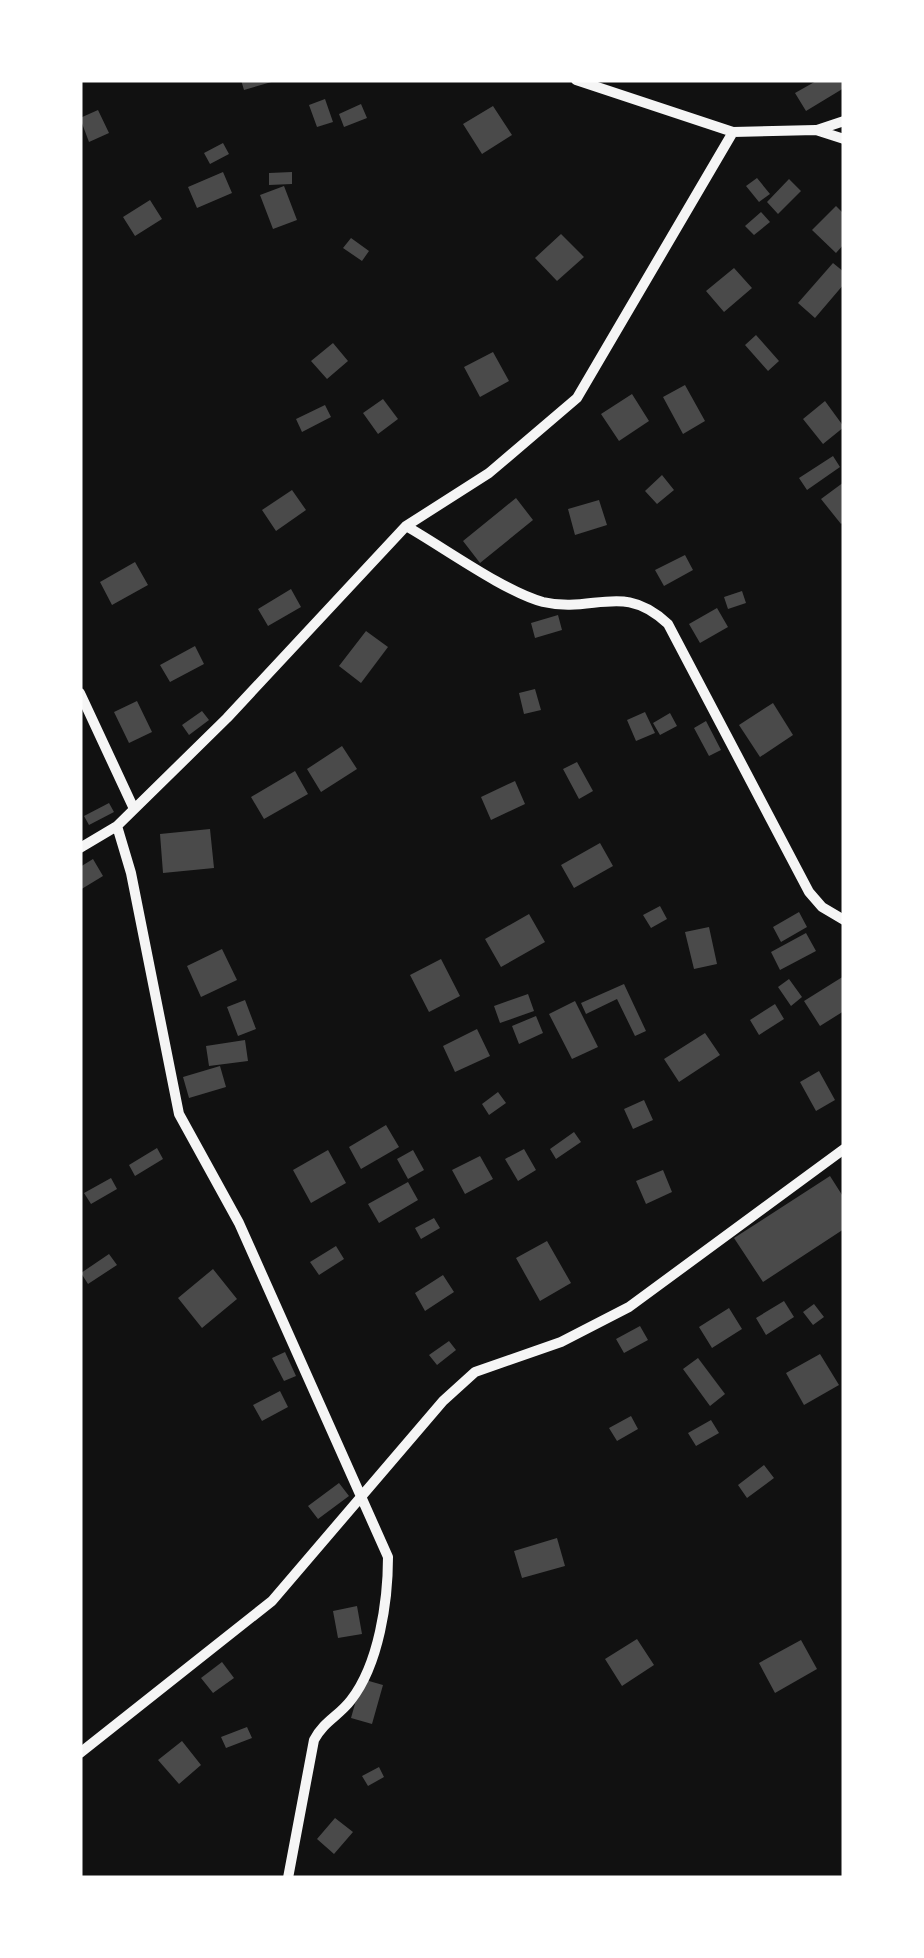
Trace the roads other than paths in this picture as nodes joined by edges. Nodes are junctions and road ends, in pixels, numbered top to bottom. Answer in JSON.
{"nodes":[{"id":1,"x":576,"y":80,"type":"edge"},
{"id":2,"x":844,"y":121,"type":"edge"},
{"id":3,"x":816,"y":130,"type":"junction"},
{"id":4,"x":734,"y":132,"type":"junction"},
{"id":5,"x":844,"y":138,"type":"edge"},
{"id":6,"x":406,"y":526,"type":"junction"},
{"id":7,"x":80,"y":694,"type":"edge"},
{"id":8,"x":134,"y":809,"type":"junction"},
{"id":9,"x":117,"y":826,"type":"junction"},
{"id":10,"x":80,"y":848,"type":"edge"},
{"id":11,"x":844,"y":920,"type":"edge"},
{"id":12,"x":844,"y":1149,"type":"edge"},
{"id":13,"x":364,"y":1497,"type":"junction"},
{"id":14,"x":80,"y":1753,"type":"edge"},
{"id":15,"x":288,"y":1878,"type":"edge"}],
"edges":[{"from":1,"to":4,"type":"street"},
{"from":2,"to":3,"type":"street"},
{"from":3,"to":4,"type":"street"},
{"from":3,"to":5,"type":"street"},
{"from":4,"to":6,"type":"street"},
{"from":6,"to":8,"type":"street"},
{"from":6,"to":11,"type":"street"},
{"from":7,"to":8,"type":"street"},
{"from":8,"to":9,"type":"street"},
{"from":9,"to":10,"type":"street"},
{"from":9,"to":13,"type":"street"},
{"from":12,"to":13,"type":"street"},
{"from":13,"to":14,"type":"street"},
{"from":13,"to":15,"type":"street"}]}
